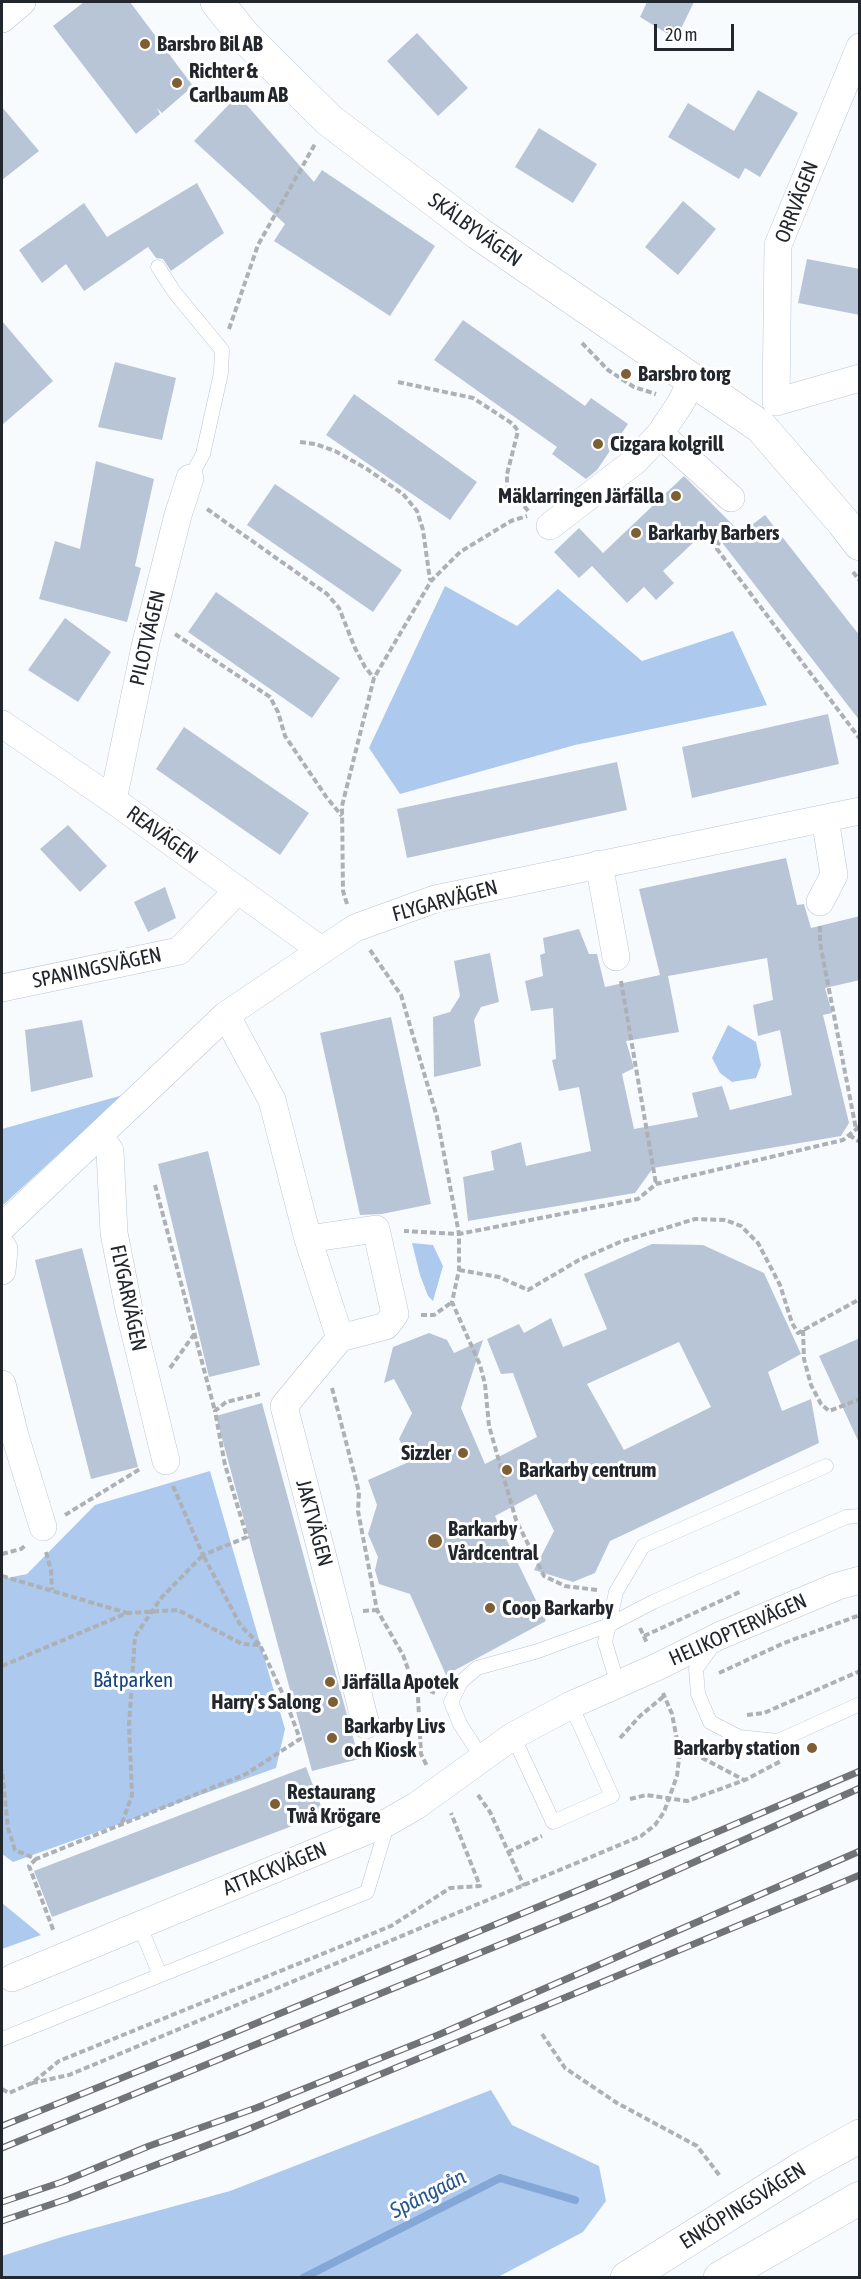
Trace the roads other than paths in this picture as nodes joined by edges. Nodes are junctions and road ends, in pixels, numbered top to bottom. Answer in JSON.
{"nodes":[{"id":1,"x":21,"y":2,"type":"edge"},
{"id":2,"x":217,"y":2,"type":"edge"},
{"id":3,"x":2,"y":19,"type":"edge"},
{"id":4,"x":860,"y":47,"type":"edge"},
{"id":5,"x":158,"y":267,"type":"dead end"},
{"id":6,"x":860,"y":378,"type":"edge"},
{"id":7,"x":692,"y":381,"type":"junction"},
{"id":8,"x":768,"y":414,"type":"junction"},
{"id":9,"x":660,"y":434,"type":"junction"},
{"id":10,"x":188,"y":485,"type":"joint"},
{"id":11,"x":731,"y":498,"type":"road end"},
{"id":12,"x":550,"y":526,"type":"dead end"},
{"id":13,"x":860,"y":544,"type":"edge"},
{"id":14,"x":2,"y":724,"type":"edge"},
{"id":15,"x":113,"y":800,"type":"junction"},
{"id":16,"x":860,"y":811,"type":"edge"},
{"id":17,"x":825,"y":818,"type":"junction"},
{"id":18,"x":600,"y":864,"type":"junction"},
{"id":19,"x":238,"y":890,"type":"junction"},
{"id":20,"x":820,"y":902,"type":"road end"},
{"id":21,"x":321,"y":950,"type":"junction"},
{"id":22,"x":616,"y":957,"type":"road end"},
{"id":23,"x":2,"y":988,"type":"edge"},
{"id":24,"x":226,"y":1015,"type":"junction"},
{"id":25,"x":99,"y":1135,"type":"junction"},
{"id":26,"x":2,"y":1227,"type":"edge"},
{"id":27,"x":308,"y":1239,"type":"junction"},
{"id":28,"x":2,"y":1246,"type":"edge"},
{"id":29,"x":2,"y":1270,"type":"edge"},
{"id":30,"x":340,"y":1338,"type":"junction"},
{"id":31,"x":2,"y":1384,"type":"edge"},
{"id":32,"x":166,"y":1461,"type":"dead end"},
{"id":33,"x":826,"y":1466,"type":"dead end"},
{"id":34,"x":860,"y":1516,"type":"edge"},
{"id":35,"x":43,"y":1527,"type":"road end"},
{"id":36,"x":860,"y":1580,"type":"edge"},
{"id":37,"x":609,"y":1625,"type":"junction"},
{"id":38,"x":719,"y":1636,"type":"junction"},
{"id":39,"x":618,"y":1685,"type":"junction"},
{"id":40,"x":860,"y":1704,"type":"edge"},
{"id":41,"x":571,"y":1705,"type":"junction"},
{"id":42,"x":366,"y":1725,"type":"dead end"},
{"id":43,"x":513,"y":1736,"type":"junction"},
{"id":44,"x":482,"y":1758,"type":"junction"},
{"id":45,"x":388,"y":1822,"type":"junction"},
{"id":46,"x":139,"y":1924,"type":"junction"},
{"id":47,"x":160,"y":1975,"type":"junction"},
{"id":48,"x":12,"y":1978,"type":"dead end"},
{"id":49,"x":2,"y":2039,"type":"edge"},
{"id":50,"x":860,"y":2136,"type":"edge"},
{"id":51,"x":860,"y":2198,"type":"edge"},
{"id":52,"x":627,"y":2277,"type":"edge"},
{"id":53,"x":720,"y":2277,"type":"edge"}],
"edges":[{"from":1,"to":3,"type":"street"},
{"from":2,"to":7,"type":"main road","name":"SKÄLBYVÄGEN"},
{"from":4,"to":8,"type":"street","name":"ORRVÄGEN"},
{"from":5,"to":10,"type":"lane"},
{"from":6,"to":8,"type":"street"},
{"from":7,"to":8,"type":"main road","name":"SKÄLBYVÄGEN"},
{"from":7,"to":9,"type":"street"},
{"from":8,"to":13,"type":"main road","name":"SKÄLBYVÄGEN"},
{"from":9,"to":11,"type":"street"},
{"from":9,"to":12,"type":"street"},
{"from":10,"to":15,"type":"street","name":"PILOTVÄGEN"},
{"from":14,"to":15,"type":"street","name":"REAVÄGEN"},
{"from":15,"to":19,"type":"street","name":"REAVÄGEN"},
{"from":16,"to":17,"type":"street","name":"FLYGARVÄGEN"},
{"from":17,"to":18,"type":"street","name":"FLYGARVÄGEN"},
{"from":17,"to":20,"type":"street"},
{"from":18,"to":21,"type":"street","name":"FLYGARVÄGEN"},
{"from":18,"to":22,"type":"street"},
{"from":19,"to":21,"type":"street","name":"REAVÄGEN"},
{"from":19,"to":23,"type":"street","name":"SPANINGSVÄGEN"},
{"from":21,"to":24,"type":"street","name":"FLYGARVÄGEN"},
{"from":24,"to":25,"type":"street","name":"FLYGARVÄGEN"},
{"from":24,"to":27,"type":"street"},
{"from":25,"to":26,"type":"street","name":"FLYGARVÄGEN"},
{"from":25,"to":32,"type":"street","name":"FLYGARVÄGEN"},
{"from":27,"to":30,"type":"street"},
{"from":27,"to":30,"type":"street"},
{"from":28,"to":29,"type":"street"},
{"from":30,"to":42,"type":"street","name":"JAKTVÄGEN"},
{"from":31,"to":35,"type":"street"},
{"from":33,"to":37,"type":"lane"},
{"from":34,"to":37,"type":"lane"},
{"from":36,"to":38,"type":"street","name":"HELIKOPTERVÄGEN"},
{"from":37,"to":39,"type":"lane"},
{"from":37,"to":44,"type":"lane"},
{"from":38,"to":39,"type":"street","name":"HELIKOPTERVÄGEN"},
{"from":38,"to":40,"type":"lane"},
{"from":39,"to":41,"type":"street","name":"ATTACKVÄGEN"},
{"from":41,"to":43,"type":"street","name":"ATTACKVÄGEN"},
{"from":41,"to":43,"type":"lane"},
{"from":43,"to":44,"type":"street","name":"ATTACKVÄGEN"},
{"from":44,"to":45,"type":"street","name":"ATTACKVÄGEN"},
{"from":45,"to":46,"type":"street","name":"ATTACKVÄGEN"},
{"from":45,"to":47,"type":"lane"},
{"from":46,"to":47,"type":"lane"},
{"from":46,"to":48,"type":"street","name":"ATTACKVÄGEN"},
{"from":47,"to":49,"type":"lane"},
{"from":50,"to":52,"type":"main road","name":"ENKÖPINGSVÄGEN"},
{"from":51,"to":53,"type":"main road"}]}
